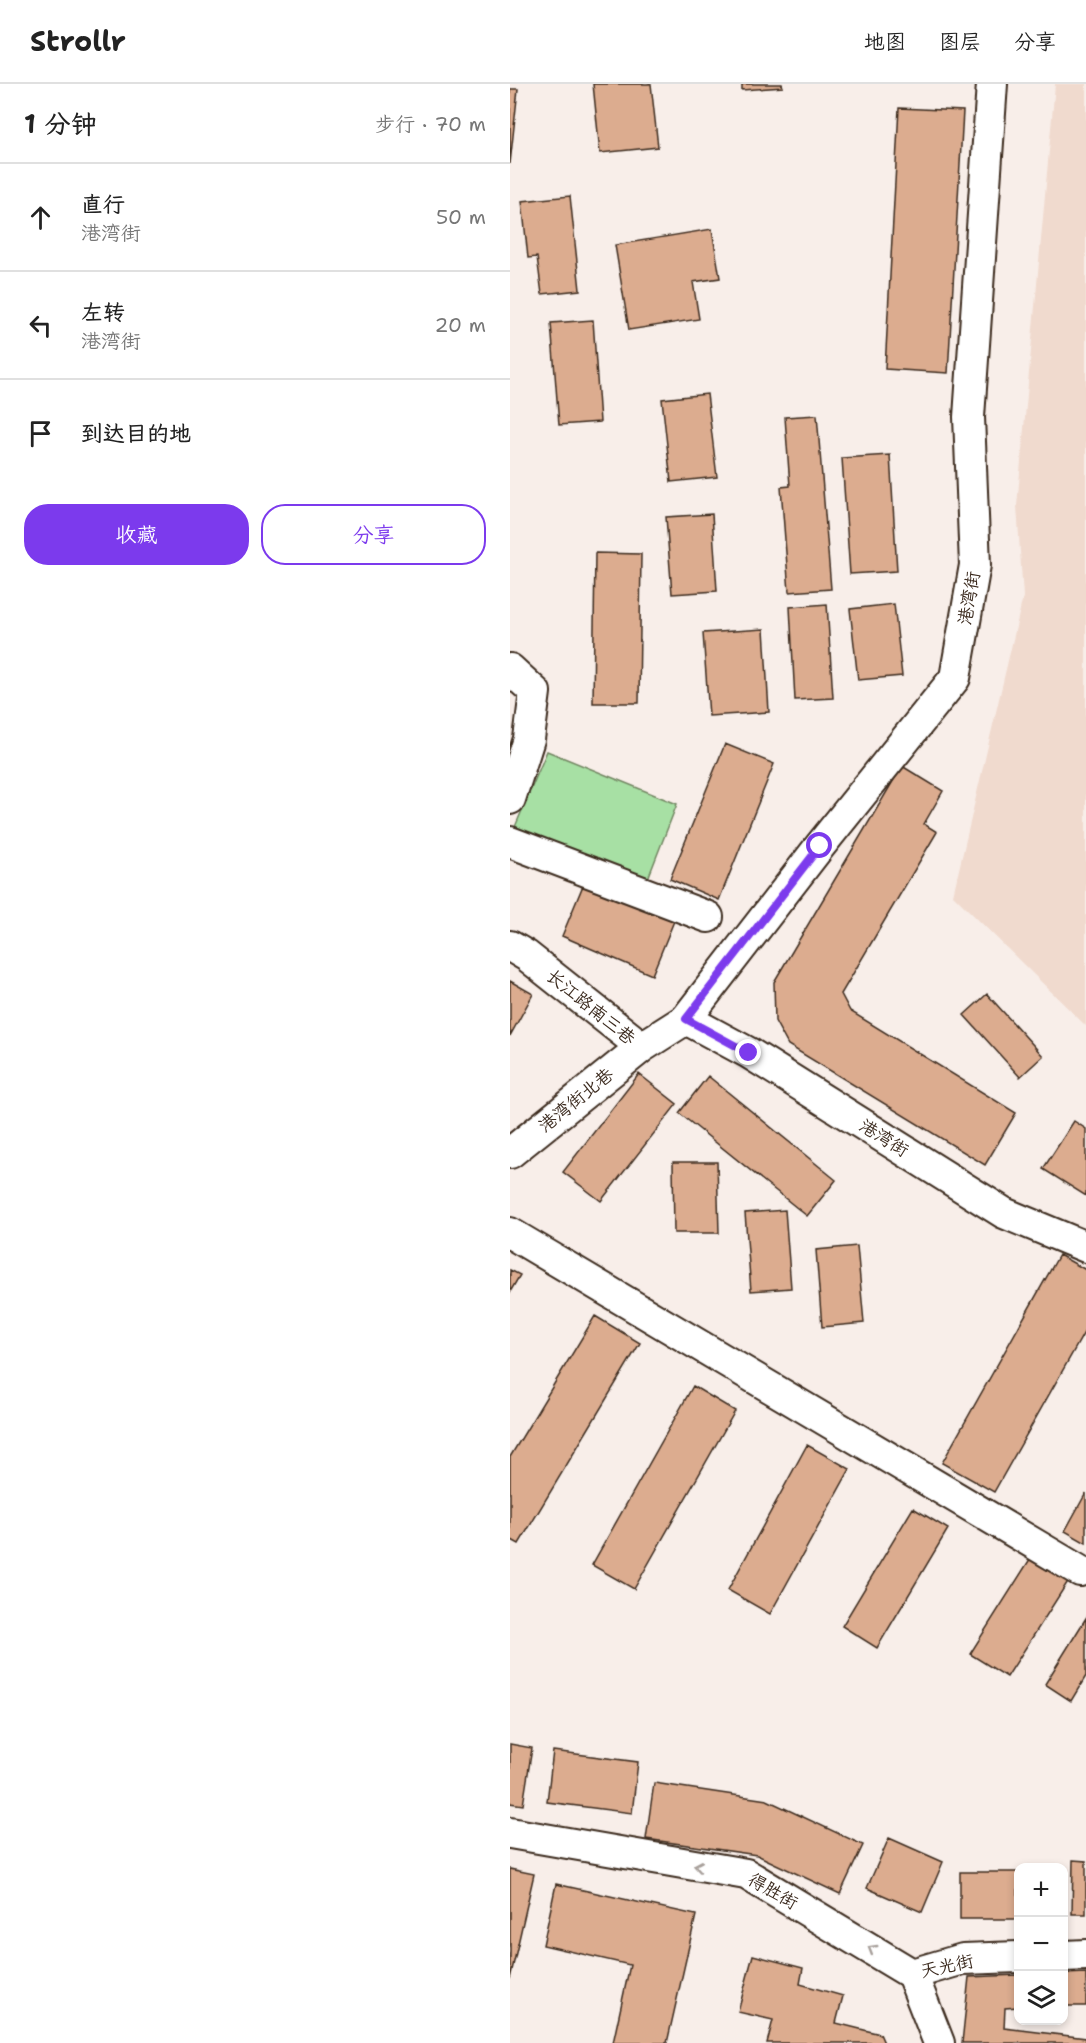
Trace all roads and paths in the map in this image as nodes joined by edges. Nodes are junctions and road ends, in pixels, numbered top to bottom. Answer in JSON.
{"nodes":[{"id":1,"x":992,"y":84,"type":"edge"},
{"id":2,"x":510,"y":669,"type":"edge"},
{"id":3,"x":510,"y":799,"type":"edge"},
{"id":4,"x":510,"y":842,"type":"edge"},
{"id":5,"x":708,"y":917,"type":"dead end"},
{"id":6,"x":510,"y":946,"type":"edge"},
{"id":7,"x":686,"y":1019,"type":"junction"},
{"id":8,"x":642,"y":1047,"type":"junction"},
{"id":9,"x":510,"y":1153,"type":"edge"},
{"id":10,"x":510,"y":1233,"type":"edge"},
{"id":11,"x":1086,"y":1247,"type":"edge"},
{"id":12,"x":1080,"y":1571,"type":"dead end"},
{"id":13,"x":510,"y":1833,"type":"edge"},
{"id":14,"x":1086,"y":1955,"type":"edge"},
{"id":15,"x":1068,"y":1956,"type":"edge"},
{"id":16,"x":1014,"y":1957,"type":"edge"},
{"id":17,"x":912,"y":1974,"type":"junction"},
{"id":18,"x":939,"y":2043,"type":"edge"}],
"edges":[{"from":1,"to":7,"type":"street","name":"港湾街"},
{"from":2,"to":3,"type":"street"},
{"from":4,"to":5,"type":"street"},
{"from":6,"to":8,"type":"street","name":"长江路南三巷"},
{"from":7,"to":8,"type":"street","name":"港湾街"},
{"from":7,"to":11,"type":"street","name":"港湾街"},
{"from":8,"to":9,"type":"street","name":"港湾街北巷"},
{"from":10,"to":12,"type":"street"},
{"from":17,"to":13,"type":"street","name":"得胜街","one_way":true},
{"from":14,"to":15,"type":"street"},
{"from":16,"to":17,"type":"street","name":"天光街"},
{"from":17,"to":18,"type":"street"}]}
